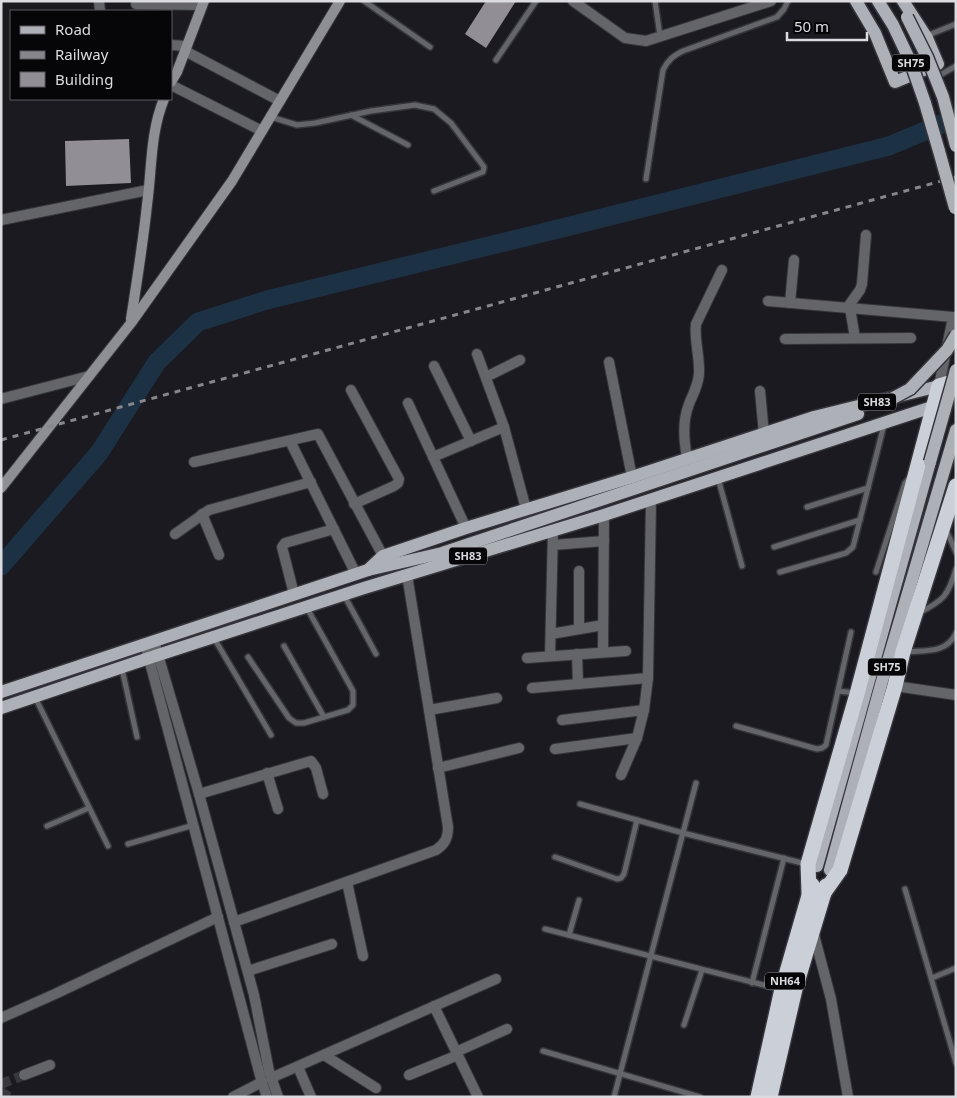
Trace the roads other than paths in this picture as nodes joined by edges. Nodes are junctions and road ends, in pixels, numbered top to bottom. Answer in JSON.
{"nodes":[{"id":1,"x":340,"y":1,"type":"edge"},
{"id":2,"x":364,"y":1,"type":"edge"},
{"id":3,"x":536,"y":1,"type":"edge"},
{"id":4,"x":573,"y":1,"type":"edge"},
{"id":5,"x":655,"y":1,"type":"edge"},
{"id":6,"x":771,"y":1,"type":"edge"},
{"id":7,"x":788,"y":1,"type":"edge"},
{"id":8,"x":856,"y":1,"type":"edge"},
{"id":9,"x":878,"y":1,"type":"edge"},
{"id":10,"x":896,"y":1,"type":"edge"},
{"id":11,"x":903,"y":1,"type":"edge"},
{"id":12,"x":203,"y":3,"type":"edge"},
{"id":13,"x":136,"y":4,"type":"dead end"},
{"id":14,"x":956,"y":24,"type":"edge"},
{"id":15,"x":931,"y":34,"type":"dead end"},
{"id":16,"x":660,"y":36,"type":"junction"},
{"id":17,"x":172,"y":46,"type":"edge"},
{"id":18,"x":430,"y":47,"type":"dead end"},
{"id":19,"x":186,"y":48,"type":"junction"},
{"id":20,"x":496,"y":60,"type":"dead end"},
{"id":21,"x":956,"y":66,"type":"edge"},
{"id":22,"x":942,"y":74,"type":"dead end"},
{"id":23,"x":172,"y":81,"type":"edge"},
{"id":24,"x":172,"y":84,"type":"edge"},
{"id":25,"x":164,"y":100,"type":"edge"},
{"id":26,"x":280,"y":101,"type":"junction"},
{"id":27,"x":351,"y":115,"type":"junction"},
{"id":28,"x":271,"y":116,"type":"junction"},
{"id":29,"x":262,"y":131,"type":"junction"},
{"id":30,"x":408,"y":145,"type":"dead end"},
{"id":31,"x":956,"y":146,"type":"edge"},
{"id":32,"x":646,"y":179,"type":"dead end"},
{"id":33,"x":148,"y":190,"type":"junction"},
{"id":34,"x":434,"y":191,"type":"dead end"},
{"id":35,"x":956,"y":212,"type":"edge"},
{"id":36,"x":1,"y":220,"type":"edge"},
{"id":37,"x":866,"y":235,"type":"dead end"},
{"id":38,"x":794,"y":260,"type":"dead end"},
{"id":39,"x":722,"y":270,"type":"dead end"},
{"id":40,"x":768,"y":301,"type":"dead end"},
{"id":41,"x":790,"y":303,"type":"junction"},
{"id":42,"x":848,"y":308,"type":"junction"},
{"id":43,"x":131,"y":322,"type":"junction"},
{"id":44,"x":956,"y":335,"type":"edge"},
{"id":45,"x":855,"y":338,"type":"junction"},
{"id":46,"x":911,"y":338,"type":"dead end"},
{"id":47,"x":785,"y":339,"type":"dead end"},
{"id":48,"x":477,"y":354,"type":"dead end"},
{"id":49,"x":520,"y":360,"type":"dead end"},
{"id":50,"x":609,"y":362,"type":"dead end"},
{"id":51,"x":434,"y":366,"type":"dead end"},
{"id":52,"x":956,"y":370,"type":"edge"},
{"id":53,"x":89,"y":376,"type":"junction"},
{"id":54,"x":486,"y":377,"type":"junction"},
{"id":55,"x":956,"y":381,"type":"edge"},
{"id":56,"x":940,"y":386,"type":"junction"},
{"id":57,"x":351,"y":390,"type":"dead end"},
{"id":58,"x":760,"y":391,"type":"dead end"},
{"id":59,"x":1,"y":399,"type":"edge"},
{"id":60,"x":956,"y":402,"type":"edge"},
{"id":61,"x":408,"y":403,"type":"dead end"},
{"id":62,"x":934,"y":406,"type":"junction"},
{"id":63,"x":885,"y":422,"type":"junction"},
{"id":64,"x":504,"y":426,"type":"junction"},
{"id":65,"x":956,"y":430,"type":"edge"},
{"id":66,"x":764,"y":434,"type":"junction"},
{"id":67,"x":290,"y":441,"type":"junction"},
{"id":68,"x":471,"y":441,"type":"junction"},
{"id":69,"x":434,"y":457,"type":"junction"},
{"id":70,"x":687,"y":458,"type":"junction"},
{"id":71,"x":194,"y":462,"type":"dead end"},
{"id":72,"x":924,"y":463,"type":"junction"},
{"id":73,"x":632,"y":477,"type":"junction"},
{"id":74,"x":718,"y":478,"type":"junction"},
{"id":75,"x":311,"y":482,"type":"junction"},
{"id":76,"x":956,"y":486,"type":"edge"},
{"id":77,"x":2,"y":487,"type":"edge"},
{"id":78,"x":868,"y":488,"type":"junction"},
{"id":79,"x":650,"y":500,"type":"junction"},
{"id":80,"x":354,"y":504,"type":"junction"},
{"id":81,"x":807,"y":508,"type":"dead end"},
{"id":82,"x":526,"y":510,"type":"junction"},
{"id":83,"x":202,"y":514,"type":"junction"},
{"id":84,"x":604,"y":515,"type":"junction"},
{"id":85,"x":860,"y":520,"type":"junction"},
{"id":86,"x":943,"y":524,"type":"junction"},
{"id":87,"x":466,"y":528,"type":"junction"},
{"id":88,"x":334,"y":529,"type":"junction"},
{"id":89,"x":553,"y":530,"type":"junction"},
{"id":90,"x":175,"y":534,"type":"dead end"},
{"id":91,"x":604,"y":541,"type":"junction"},
{"id":92,"x":553,"y":545,"type":"junction"},
{"id":93,"x":774,"y":547,"type":"dead end"},
{"id":94,"x":956,"y":552,"type":"edge"},
{"id":95,"x":219,"y":556,"type":"dead end"},
{"id":96,"x":383,"y":556,"type":"junction"},
{"id":97,"x":742,"y":566,"type":"dead end"},
{"id":98,"x":956,"y":569,"type":"edge"},
{"id":99,"x":579,"y":571,"type":"dead end"},
{"id":100,"x":362,"y":572,"type":"junction"},
{"id":101,"x":780,"y":572,"type":"dead end"},
{"id":102,"x":876,"y":572,"type":"dead end"},
{"id":103,"x":407,"y":575,"type":"junction"},
{"id":104,"x":294,"y":594,"type":"junction"},
{"id":105,"x":344,"y":595,"type":"junction"},
{"id":106,"x":307,"y":607,"type":"junction"},
{"id":107,"x":914,"y":615,"type":"junction"},
{"id":108,"x":604,"y":625,"type":"junction"},
{"id":109,"x":579,"y":629,"type":"junction"},
{"id":110,"x":851,"y":632,"type":"dead end"},
{"id":111,"x":956,"y":633,"type":"edge"},
{"id":112,"x":551,"y":634,"type":"junction"},
{"id":113,"x":214,"y":638,"type":"junction"},
{"id":114,"x":150,"y":642,"type":"junction"},
{"id":115,"x":284,"y":646,"type":"dead end"},
{"id":116,"x":626,"y":651,"type":"dead end"},
{"id":117,"x":603,"y":652,"type":"junction"},
{"id":118,"x":903,"y":652,"type":"junction"},
{"id":119,"x":376,"y":654,"type":"dead end"},
{"id":120,"x":576,"y":654,"type":"junction"},
{"id":121,"x":154,"y":656,"type":"junction"},
{"id":122,"x":550,"y":656,"type":"junction"},
{"id":123,"x":248,"y":657,"type":"dead end"},
{"id":124,"x":527,"y":658,"type":"dead end"},
{"id":125,"x":121,"y":668,"type":"junction"},
{"id":126,"x":648,"y":678,"type":"junction"},
{"id":127,"x":578,"y":684,"type":"junction"},
{"id":128,"x":895,"y":686,"type":"junction"},
{"id":129,"x":532,"y":688,"type":"dead end"},
{"id":130,"x":1,"y":692,"type":"edge"},
{"id":131,"x":838,"y":692,"type":"junction"},
{"id":132,"x":857,"y":694,"type":"junction"},
{"id":133,"x":956,"y":695,"type":"edge"},
{"id":134,"x":35,"y":697,"type":"junction"},
{"id":135,"x":497,"y":698,"type":"dead end"},
{"id":136,"x":1,"y":708,"type":"edge"},
{"id":137,"x":429,"y":710,"type":"junction"},
{"id":138,"x":644,"y":710,"type":"junction"},
{"id":139,"x":324,"y":717,"type":"junction"},
{"id":140,"x":562,"y":720,"type":"dead end"},
{"id":141,"x":736,"y":726,"type":"dead end"},
{"id":142,"x":271,"y":735,"type":"dead end"},
{"id":143,"x":137,"y":737,"type":"dead end"},
{"id":144,"x":637,"y":738,"type":"junction"},
{"id":145,"x":519,"y":748,"type":"dead end"},
{"id":146,"x":555,"y":749,"type":"dead end"},
{"id":147,"x":438,"y":768,"type":"junction"},
{"id":148,"x":267,"y":773,"type":"junction"},
{"id":149,"x":621,"y":775,"type":"dead end"},
{"id":150,"x":696,"y":783,"type":"dead end"},
{"id":151,"x":199,"y":794,"type":"junction"},
{"id":152,"x":323,"y":794,"type":"dead end"},
{"id":153,"x":580,"y":804,"type":"dead end"},
{"id":154,"x":89,"y":808,"type":"junction"},
{"id":155,"x":278,"y":809,"type":"dead end"},
{"id":156,"x":637,"y":820,"type":"junction"},
{"id":157,"x":194,"y":825,"type":"junction"},
{"id":158,"x":47,"y":826,"type":"dead end"},
{"id":159,"x":683,"y":833,"type":"junction"},
{"id":160,"x":128,"y":844,"type":"dead end"},
{"id":161,"x":108,"y":846,"type":"dead end"},
{"id":162,"x":555,"y":857,"type":"dead end"},
{"id":163,"x":784,"y":858,"type":"junction"},
{"id":164,"x":819,"y":867,"type":"junction"},
{"id":165,"x":347,"y":882,"type":"junction"},
{"id":166,"x":905,"y":889,"type":"dead end"},
{"id":167,"x":816,"y":894,"type":"junction"},
{"id":168,"x":579,"y":900,"type":"dead end"},
{"id":169,"x":218,"y":917,"type":"junction"},
{"id":170,"x":234,"y":922,"type":"junction"},
{"id":171,"x":545,"y":929,"type":"dead end"},
{"id":172,"x":813,"y":930,"type":"junction"},
{"id":173,"x":569,"y":935,"type":"junction"},
{"id":174,"x":332,"y":944,"type":"dead end"},
{"id":175,"x":364,"y":956,"type":"dead end"},
{"id":176,"x":650,"y":957,"type":"junction"},
{"id":177,"x":956,"y":968,"type":"edge"},
{"id":178,"x":702,"y":970,"type":"junction"},
{"id":179,"x":248,"y":971,"type":"junction"},
{"id":180,"x":932,"y":978,"type":"junction"},
{"id":181,"x":496,"y":979,"type":"dead end"},
{"id":182,"x":752,"y":983,"type":"junction"},
{"id":183,"x":782,"y":989,"type":"junction"},
{"id":184,"x":434,"y":1006,"type":"junction"},
{"id":185,"x":1,"y":1018,"type":"edge"},
{"id":186,"x":684,"y":1025,"type":"dead end"},
{"id":187,"x":506,"y":1028,"type":"dead end"},
{"id":188,"x":543,"y":1051,"type":"dead end"},
{"id":189,"x":457,"y":1053,"type":"junction"},
{"id":190,"x":324,"y":1055,"type":"junction"},
{"id":191,"x":956,"y":1063,"type":"edge"},
{"id":192,"x":50,"y":1064,"type":"dead end"},
{"id":193,"x":298,"y":1067,"type":"junction"},
{"id":194,"x":620,"y":1074,"type":"junction"},
{"id":195,"x":24,"y":1075,"type":"tunnel mouth"},
{"id":196,"x":409,"y":1075,"type":"dead end"},
{"id":197,"x":266,"y":1080,"type":"junction"},
{"id":198,"x":376,"y":1088,"type":"dead end"},
{"id":199,"x":233,"y":1097,"type":"edge"},
{"id":200,"x":267,"y":1097,"type":"edge"},
{"id":201,"x":278,"y":1097,"type":"edge"},
{"id":202,"x":310,"y":1097,"type":"edge"},
{"id":203,"x":478,"y":1097,"type":"edge"},
{"id":204,"x":614,"y":1097,"type":"edge"},
{"id":205,"x":700,"y":1097,"type":"edge"},
{"id":206,"x":758,"y":1097,"type":"edge"},
{"id":207,"x":770,"y":1097,"type":"edge"},
{"id":208,"x":848,"y":1097,"type":"edge"}],
"edges":[{"from":1,"to":26,"type":"street"},
{"from":2,"to":18,"type":"lane"},
{"from":3,"to":20,"type":"lane"},
{"from":4,"to":16,"type":"street"},
{"from":5,"to":16,"type":"lane"},
{"from":6,"to":16,"type":"street"},
{"from":7,"to":32,"type":"lane"},
{"from":8,"to":11,"type":"main road"},
{"from":9,"to":35,"type":"main road","number":"SH75","bridge":true},
{"from":10,"to":31,"type":"main road","number":"SH75","bridge":true},
{"from":12,"to":13,"type":"street"},
{"from":12,"to":19,"type":"street"},
{"from":14,"to":15,"type":"lane"},
{"from":17,"to":19,"type":"street"},
{"from":19,"to":23,"type":"street"},
{"from":19,"to":26,"type":"street"},
{"from":21,"to":22,"type":"lane"},
{"from":24,"to":29,"type":"street"},
{"from":25,"to":33,"type":"street"},
{"from":26,"to":28,"type":"street"},
{"from":27,"to":28,"type":"lane"},
{"from":27,"to":30,"type":"lane"},
{"from":27,"to":34,"type":"lane"},
{"from":28,"to":29,"type":"street"},
{"from":29,"to":43,"type":"street"},
{"from":33,"to":36,"type":"street"},
{"from":33,"to":43,"type":"street"},
{"from":37,"to":42,"type":"street"},
{"from":38,"to":41,"type":"street"},
{"from":39,"to":70,"type":"street"},
{"from":40,"to":41,"type":"street"},
{"from":41,"to":42,"type":"street"},
{"from":42,"to":45,"type":"street"},
{"from":42,"to":56,"type":"street"},
{"from":43,"to":53,"type":"street"},
{"from":44,"to":100,"type":"main road","bridge":true},
{"from":45,"to":46,"type":"street"},
{"from":45,"to":47,"type":"street"},
{"from":48,"to":54,"type":"street"},
{"from":49,"to":54,"type":"street"},
{"from":50,"to":73,"type":"street"},
{"from":51,"to":68,"type":"street"},
{"from":52,"to":72,"type":"main road","number":"SH75","bridge":true},
{"from":53,"to":59,"type":"street"},
{"from":53,"to":77,"type":"street"},
{"from":54,"to":64,"type":"street"},
{"from":55,"to":56,"type":"highway"},
{"from":56,"to":62,"type":"highway"},
{"from":56,"to":66,"type":"main road","number":"SH83"},
{"from":57,"to":80,"type":"street"},
{"from":58,"to":66,"type":"street"},
{"from":60,"to":62,"type":"highway"},
{"from":61,"to":69,"type":"street"},
{"from":62,"to":63,"type":"main road","number":"SH83"},
{"from":62,"to":72,"type":"highway"},
{"from":63,"to":74,"type":"main road","number":"SH83"},
{"from":63,"to":78,"type":"lane"},
{"from":64,"to":68,"type":"street"},
{"from":64,"to":82,"type":"street"},
{"from":65,"to":164,"type":"main road","number":"SH75"},
{"from":66,"to":70,"type":"main road","number":"SH83"},
{"from":67,"to":71,"type":"street"},
{"from":67,"to":75,"type":"street"},
{"from":67,"to":80,"type":"street"},
{"from":68,"to":69,"type":"street"},
{"from":69,"to":87,"type":"street"},
{"from":70,"to":73,"type":"main road","number":"SH83"},
{"from":72,"to":102,"type":"lane"},
{"from":72,"to":132,"type":"highway"},
{"from":72,"to":164,"type":"main road","number":"SH75"},
{"from":73,"to":82,"type":"main road","number":"SH83"},
{"from":74,"to":79,"type":"main road","number":"SH83"},
{"from":74,"to":97,"type":"lane"},
{"from":75,"to":83,"type":"street"},
{"from":75,"to":88,"type":"street"},
{"from":76,"to":86,"type":"highway"},
{"from":78,"to":81,"type":"lane"},
{"from":78,"to":85,"type":"lane"},
{"from":79,"to":84,"type":"main road","number":"SH83"},
{"from":79,"to":126,"type":"street"},
{"from":80,"to":96,"type":"street"},
{"from":82,"to":87,"type":"main road","number":"SH83"},
{"from":83,"to":90,"type":"street"},
{"from":83,"to":95,"type":"street"},
{"from":84,"to":89,"type":"main road","number":"SH83"},
{"from":84,"to":91,"type":"street"},
{"from":85,"to":93,"type":"lane"},
{"from":85,"to":101,"type":"lane"},
{"from":86,"to":94,"type":"lane"},
{"from":86,"to":107,"type":"highway"},
{"from":87,"to":96,"type":"main road","number":"SH83"},
{"from":88,"to":100,"type":"street"},
{"from":88,"to":104,"type":"street"},
{"from":89,"to":92,"type":"street"},
{"from":89,"to":103,"type":"main road","number":"SH83"},
{"from":91,"to":92,"type":"street"},
{"from":91,"to":108,"type":"street"},
{"from":92,"to":112,"type":"street"},
{"from":96,"to":100,"type":"main road","number":"SH83"},
{"from":98,"to":107,"type":"lane"},
{"from":99,"to":109,"type":"street"},
{"from":100,"to":104,"type":"main road","number":"SH83"},
{"from":103,"to":105,"type":"main road","number":"SH83"},
{"from":103,"to":137,"type":"street"},
{"from":104,"to":114,"type":"main road","number":"SH83"},
{"from":105,"to":106,"type":"main road","number":"SH83"},
{"from":105,"to":119,"type":"lane"},
{"from":106,"to":113,"type":"main road","number":"SH83"},
{"from":106,"to":139,"type":"lane"},
{"from":107,"to":118,"type":"highway"},
{"from":108,"to":109,"type":"street"},
{"from":108,"to":117,"type":"street"},
{"from":109,"to":112,"type":"street"},
{"from":110,"to":131,"type":"lane"},
{"from":111,"to":118,"type":"lane"},
{"from":112,"to":122,"type":"street"},
{"from":113,"to":121,"type":"main road","number":"SH83"},
{"from":113,"to":142,"type":"lane"},
{"from":114,"to":121,"type":"street"},
{"from":114,"to":130,"type":"main road","number":"SH83"},
{"from":115,"to":139,"type":"lane"},
{"from":116,"to":117,"type":"street"},
{"from":117,"to":120,"type":"street"},
{"from":118,"to":128,"type":"highway"},
{"from":120,"to":122,"type":"street"},
{"from":120,"to":127,"type":"street"},
{"from":121,"to":125,"type":"main road","number":"SH83"},
{"from":121,"to":151,"type":"street"},
{"from":121,"to":157,"type":"street"},
{"from":122,"to":124,"type":"street"},
{"from":123,"to":139,"type":"lane"},
{"from":125,"to":134,"type":"main road","number":"SH83"},
{"from":125,"to":143,"type":"lane"},
{"from":126,"to":127,"type":"street"},
{"from":126,"to":138,"type":"street"},
{"from":127,"to":129,"type":"street"},
{"from":128,"to":133,"type":"street"},
{"from":128,"to":167,"type":"highway"},
{"from":131,"to":132,"type":"lane"},
{"from":131,"to":141,"type":"lane"},
{"from":132,"to":164,"type":"highway"},
{"from":134,"to":136,"type":"main road","number":"SH83"},
{"from":134,"to":154,"type":"lane"},
{"from":135,"to":137,"type":"street"},
{"from":137,"to":147,"type":"street"},
{"from":138,"to":140,"type":"street"},
{"from":138,"to":144,"type":"street"},
{"from":144,"to":146,"type":"street"},
{"from":144,"to":149,"type":"street"},
{"from":145,"to":147,"type":"street"},
{"from":147,"to":165,"type":"street"},
{"from":148,"to":151,"type":"street"},
{"from":148,"to":152,"type":"street"},
{"from":148,"to":155,"type":"street"},
{"from":150,"to":159,"type":"lane"},
{"from":151,"to":170,"type":"street"},
{"from":153,"to":156,"type":"lane"},
{"from":154,"to":158,"type":"lane"},
{"from":154,"to":161,"type":"lane"},
{"from":156,"to":159,"type":"lane"},
{"from":156,"to":162,"type":"lane"},
{"from":157,"to":160,"type":"lane"},
{"from":157,"to":169,"type":"street"},
{"from":159,"to":163,"type":"lane"},
{"from":159,"to":176,"type":"lane"},
{"from":163,"to":164,"type":"lane"},
{"from":163,"to":182,"type":"lane"},
{"from":164,"to":167,"type":"highway","number":"NH64"},
{"from":164,"to":167,"type":"highway"},
{"from":165,"to":170,"type":"street"},
{"from":165,"to":175,"type":"street"},
{"from":166,"to":180,"type":"lane"},
{"from":167,"to":172,"type":"highway","number":"NH64"},
{"from":167,"to":183,"type":"highway","number":"NH64"},
{"from":168,"to":173,"type":"lane"},
{"from":169,"to":185,"type":"street"},
{"from":169,"to":197,"type":"street"},
{"from":170,"to":179,"type":"street"},
{"from":171,"to":173,"type":"lane"},
{"from":172,"to":207,"type":"highway","number":"NH64"},
{"from":172,"to":208,"type":"street"},
{"from":173,"to":176,"type":"lane"},
{"from":174,"to":179,"type":"street"},
{"from":176,"to":178,"type":"lane"},
{"from":176,"to":194,"type":"lane"},
{"from":177,"to":180,"type":"lane"},
{"from":178,"to":182,"type":"lane"},
{"from":178,"to":186,"type":"lane"},
{"from":179,"to":197,"type":"street"},
{"from":180,"to":191,"type":"lane"},
{"from":181,"to":184,"type":"street"},
{"from":182,"to":183,"type":"lane"},
{"from":183,"to":206,"type":"highway","number":"NH64"},
{"from":184,"to":189,"type":"street"},
{"from":184,"to":190,"type":"street"},
{"from":187,"to":189,"type":"street"},
{"from":188,"to":194,"type":"lane"},
{"from":189,"to":196,"type":"street"},
{"from":189,"to":203,"type":"street"},
{"from":190,"to":193,"type":"street"},
{"from":190,"to":198,"type":"street"},
{"from":192,"to":195,"type":"street"},
{"from":193,"to":197,"type":"street"},
{"from":193,"to":202,"type":"street"},
{"from":194,"to":204,"type":"lane"},
{"from":194,"to":205,"type":"lane"},
{"from":197,"to":199,"type":"street"},
{"from":197,"to":200,"type":"street"},
{"from":197,"to":201,"type":"street"}]}
